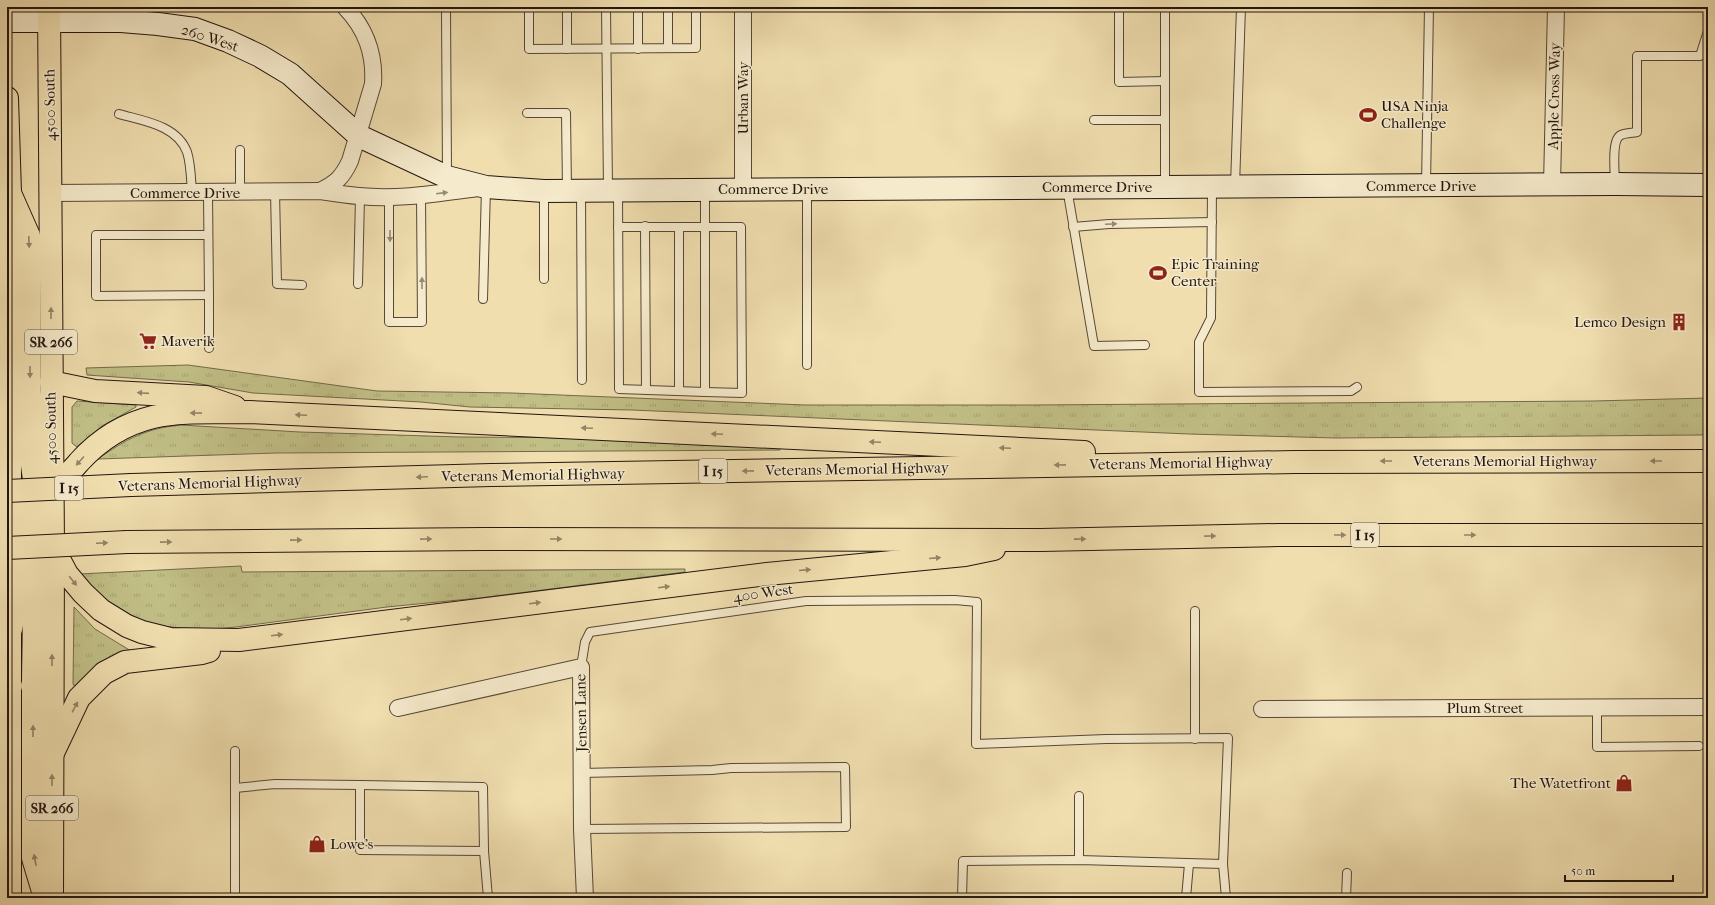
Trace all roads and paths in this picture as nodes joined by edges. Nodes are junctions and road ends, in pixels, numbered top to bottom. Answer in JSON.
{"nodes":[{"id":1,"x":345,"y":7,"type":"edge"},
{"id":2,"x":446,"y":7,"type":"edge"},
{"id":3,"x":529,"y":7,"type":"edge"},
{"id":4,"x":567,"y":7,"type":"edge"},
{"id":5,"x":606,"y":7,"type":"edge"},
{"id":6,"x":638,"y":7,"type":"edge"},
{"id":7,"x":668,"y":7,"type":"edge"},
{"id":8,"x":696,"y":7,"type":"edge"},
{"id":9,"x":743,"y":7,"type":"edge"},
{"id":10,"x":1119,"y":7,"type":"edge"},
{"id":11,"x":1165,"y":7,"type":"edge"},
{"id":12,"x":1241,"y":7,"type":"edge"},
{"id":13,"x":1429,"y":7,"type":"edge"},
{"id":14,"x":1556,"y":7,"type":"edge"},
{"id":15,"x":49,"y":15,"type":"edge"},
{"id":16,"x":7,"y":21,"type":"edge"},
{"id":17,"x":1708,"y":31,"type":"edge"},
{"id":18,"x":668,"y":48,"type":"junction"},
{"id":19,"x":567,"y":49,"type":"junction"},
{"id":20,"x":606,"y":49,"type":"junction"},
{"id":21,"x":638,"y":49,"type":"junction"},
{"id":22,"x":1166,"y":81,"type":"junction"},
{"id":23,"x":7,"y":98,"type":"edge"},
{"id":24,"x":527,"y":113,"type":"dead end"},
{"id":25,"x":119,"y":114,"type":"dead end"},
{"id":26,"x":1094,"y":120,"type":"dead end"},
{"id":27,"x":1166,"y":120,"type":"junction"},
{"id":28,"x":359,"y":136,"type":"junction"},
{"id":29,"x":240,"y":150,"type":"dead end"},
{"id":30,"x":447,"y":177,"type":"junction"},
{"id":31,"x":1615,"y":184,"type":"junction"},
{"id":32,"x":1426,"y":185,"type":"junction"},
{"id":33,"x":1552,"y":185,"type":"junction"},
{"id":34,"x":1708,"y":185,"type":"edge"},
{"id":35,"x":1235,"y":186,"type":"junction"},
{"id":36,"x":486,"y":187,"type":"junction"},
{"id":37,"x":1066,"y":187,"type":"junction"},
{"id":38,"x":1165,"y":187,"type":"junction"},
{"id":39,"x":1212,"y":187,"type":"junction"},
{"id":40,"x":744,"y":189,"type":"junction"},
{"id":41,"x":807,"y":189,"type":"junction"},
{"id":42,"x":544,"y":190,"type":"junction"},
{"id":43,"x":574,"y":190,"type":"junction"},
{"id":44,"x":613,"y":190,"type":"junction"},
{"id":45,"x":706,"y":190,"type":"junction"},
{"id":46,"x":320,"y":191,"type":"junction"},
{"id":47,"x":275,"y":192,"type":"junction"},
{"id":48,"x":8,"y":193,"type":"edge"},
{"id":49,"x":51,"y":193,"type":"junction"},
{"id":50,"x":192,"y":193,"type":"junction"},
{"id":51,"x":208,"y":193,"type":"junction"},
{"id":52,"x":240,"y":193,"type":"junction"},
{"id":53,"x":421,"y":196,"type":"junction"},
{"id":54,"x":360,"y":197,"type":"junction"},
{"id":55,"x":390,"y":197,"type":"junction"},
{"id":56,"x":8,"y":222,"type":"edge"},
{"id":57,"x":1212,"y":222,"type":"junction"},
{"id":58,"x":645,"y":226,"type":"junction"},
{"id":59,"x":618,"y":227,"type":"junction"},
{"id":60,"x":679,"y":227,"type":"junction"},
{"id":61,"x":706,"y":227,"type":"junction"},
{"id":62,"x":1073,"y":227,"type":"junction"},
{"id":63,"x":208,"y":235,"type":"junction"},
{"id":64,"x":544,"y":279,"type":"dead end"},
{"id":65,"x":358,"y":284,"type":"dead end"},
{"id":66,"x":302,"y":285,"type":"dead end"},
{"id":67,"x":209,"y":295,"type":"junction"},
{"id":68,"x":483,"y":299,"type":"dead end"},
{"id":69,"x":1145,"y":345,"type":"dead end"},
{"id":70,"x":209,"y":348,"type":"dead end"},
{"id":71,"x":807,"y":365,"type":"dead end"},
{"id":72,"x":582,"y":380,"type":"dead end"},
{"id":73,"x":1357,"y":387,"type":"dead end"},
{"id":74,"x":51,"y":389,"type":"junction"},
{"id":75,"x":646,"y":389,"type":"junction"},
{"id":76,"x":679,"y":390,"type":"junction"},
{"id":77,"x":705,"y":392,"type":"junction"},
{"id":78,"x":249,"y":412,"type":"junction"},
{"id":79,"x":1702,"y":461,"type":"edge"},
{"id":80,"x":1295,"y":462,"type":"junction"},
{"id":81,"x":8,"y":484,"type":"edge"},
{"id":82,"x":43,"y":489,"type":"junction"},
{"id":83,"x":31,"y":516,"type":"junction"},
{"id":84,"x":1699,"y":535,"type":"edge"},
{"id":85,"x":1041,"y":540,"type":"junction"},
{"id":86,"x":13,"y":546,"type":"edge"},
{"id":87,"x":53,"y":548,"type":"junction"},
{"id":88,"x":1194,"y":611,"type":"dead end"},
{"id":89,"x":239,"y":640,"type":"junction"},
{"id":90,"x":581,"y":667,"type":"junction"},
{"id":91,"x":9,"y":684,"type":"edge"},
{"id":92,"x":1597,"y":707,"type":"junction"},
{"id":93,"x":1708,"y":707,"type":"edge"},
{"id":94,"x":398,"y":708,"type":"dead end"},
{"id":95,"x":1262,"y":709,"type":"dead end"},
{"id":96,"x":1195,"y":739,"type":"junction"},
{"id":97,"x":1700,"y":746,"type":"dead end"},
{"id":98,"x":235,"y":751,"type":"dead end"},
{"id":99,"x":52,"y":755,"type":"junction"},
{"id":100,"x":582,"y":773,"type":"junction"},
{"id":101,"x":360,"y":785,"type":"junction"},
{"id":102,"x":235,"y":788,"type":"junction"},
{"id":103,"x":1079,"y":796,"type":"dead end"},
{"id":104,"x":582,"y":829,"type":"junction"},
{"id":105,"x":484,"y":851,"type":"junction"},
{"id":106,"x":1079,"y":860,"type":"junction"},
{"id":107,"x":1189,"y":864,"type":"junction"},
{"id":108,"x":1223,"y":864,"type":"junction"},
{"id":109,"x":1347,"y":873,"type":"dead end"},
{"id":110,"x":10,"y":898,"type":"edge"},
{"id":111,"x":45,"y":898,"type":"edge"},
{"id":112,"x":52,"y":898,"type":"edge"},
{"id":113,"x":235,"y":898,"type":"edge"},
{"id":114,"x":488,"y":898,"type":"edge"},
{"id":115,"x":585,"y":898,"type":"edge"},
{"id":116,"x":962,"y":898,"type":"edge"},
{"id":117,"x":1186,"y":898,"type":"edge"},
{"id":118,"x":1226,"y":898,"type":"edge"},
{"id":119,"x":1346,"y":898,"type":"edge"}],
"edges":[{"from":1,"to":28,"type":"street"},
{"from":2,"to":30,"type":"lane"},
{"from":3,"to":19,"type":"lane"},
{"from":4,"to":19,"type":"lane"},
{"from":5,"to":20,"type":"lane"},
{"from":6,"to":21,"type":"lane"},
{"from":7,"to":18,"type":"lane"},
{"from":8,"to":18,"type":"lane"},
{"from":9,"to":40,"type":"street","name":"Urban Way"},
{"from":10,"to":22,"type":"lane"},
{"from":11,"to":22,"type":"lane"},
{"from":12,"to":35,"type":"lane"},
{"from":13,"to":32,"type":"lane"},
{"from":14,"to":33,"type":"street","name":"Apple Cross Way"},
{"from":15,"to":16,"type":"street","name":"260 West"},
{"from":15,"to":28,"type":"street","name":"260 West"},
{"from":15,"to":49,"type":"main road","name":"4500 South","number":"SR 266"},
{"from":17,"to":31,"type":"lane"},
{"from":18,"to":21,"type":"lane"},
{"from":19,"to":20,"type":"lane"},
{"from":20,"to":21,"type":"lane"},
{"from":20,"to":44,"type":"lane"},
{"from":22,"to":27,"type":"lane"},
{"from":23,"to":48,"type":"main road","number":"SR 266"},
{"from":24,"to":43,"type":"lane"},
{"from":25,"to":50,"type":"lane"},
{"from":26,"to":27,"type":"lane"},
{"from":27,"to":38,"type":"lane"},
{"from":28,"to":30,"type":"street","name":"Commerce Drive"},
{"from":28,"to":46,"type":"street","name":"Commerce Drive"},
{"from":29,"to":52,"type":"lane"},
{"from":30,"to":36,"type":"street","name":"Commerce Drive"},
{"from":31,"to":33,"type":"street","name":"Commerce Drive"},
{"from":31,"to":34,"type":"street","name":"Commerce Drive"},
{"from":32,"to":33,"type":"street","name":"Commerce Drive"},
{"from":32,"to":35,"type":"street","name":"Commerce Drive"},
{"from":35,"to":39,"type":"street","name":"Commerce Drive"},
{"from":36,"to":42,"type":"street","name":"Commerce Drive"},
{"from":53,"to":36,"type":"street","name":"Commerce Drive","one_way":true},
{"from":36,"to":68,"type":"lane"},
{"from":37,"to":38,"type":"street","name":"Commerce Drive"},
{"from":37,"to":41,"type":"street","name":"Commerce Drive"},
{"from":37,"to":62,"type":"lane"},
{"from":38,"to":39,"type":"street","name":"Commerce Drive"},
{"from":39,"to":57,"type":"lane"},
{"from":40,"to":41,"type":"street","name":"Commerce Drive"},
{"from":40,"to":45,"type":"street","name":"Commerce Drive"},
{"from":41,"to":71,"type":"lane"},
{"from":42,"to":43,"type":"street","name":"Commerce Drive"},
{"from":42,"to":64,"type":"lane"},
{"from":43,"to":44,"type":"street","name":"Commerce Drive"},
{"from":43,"to":72,"type":"lane"},
{"from":44,"to":45,"type":"street","name":"Commerce Drive"},
{"from":44,"to":59,"type":"lane"},
{"from":45,"to":61,"type":"lane"},
{"from":46,"to":47,"type":"street","name":"Commerce Drive"},
{"from":46,"to":54,"type":"street","name":"Commerce Drive"},
{"from":47,"to":52,"type":"street","name":"Commerce Drive"},
{"from":47,"to":66,"type":"lane"},
{"from":48,"to":56,"type":"main road","number":"SR 266"},
{"from":48,"to":82,"type":"main road","one_way":true},
{"from":49,"to":50,"type":"street","name":"Commerce Drive"},
{"from":74,"to":49,"type":"main road","name":"4500 South","number":"SR 266","one_way":true},
{"from":50,"to":51,"type":"street","name":"Commerce Drive"},
{"from":51,"to":52,"type":"street","name":"Commerce Drive"},
{"from":51,"to":63,"type":"lane"},
{"from":53,"to":55,"type":"street","name":"Commerce Drive"},
{"from":55,"to":53,"type":"lane","one_way":true},
{"from":54,"to":55,"type":"street","name":"Commerce Drive"},
{"from":54,"to":65,"type":"lane"},
{"from":56,"to":81,"type":"main road","number":"SR 266"},
{"from":62,"to":57,"type":"lane","one_way":true},
{"from":57,"to":73,"type":"lane"},
{"from":58,"to":59,"type":"lane"},
{"from":58,"to":60,"type":"lane"},
{"from":58,"to":75,"type":"lane"},
{"from":59,"to":75,"type":"lane"},
{"from":60,"to":61,"type":"lane"},
{"from":60,"to":76,"type":"lane"},
{"from":61,"to":77,"type":"lane"},
{"from":61,"to":77,"type":"lane"},
{"from":62,"to":69,"type":"lane"},
{"from":63,"to":67,"type":"lane"},
{"from":63,"to":67,"type":"lane"},
{"from":67,"to":70,"type":"lane"},
{"from":78,"to":74,"type":"main road","one_way":true},
{"from":74,"to":82,"type":"main road","name":"4500 South","number":"SR 266"},
{"from":75,"to":76,"type":"lane"},
{"from":76,"to":77,"type":"lane"},
{"from":80,"to":78,"type":"main road","one_way":true},
{"from":78,"to":82,"type":"main road","one_way":true},
{"from":79,"to":80,"type":"main road","name":"Veterans Memorial Highway","number":"I 15","one_way":true},
{"from":80,"to":81,"type":"main road","name":"Veterans Memorial Highway","number":"I 15","one_way":true,"bridge":true},
{"from":81,"to":83,"type":"main road"},
{"from":81,"to":86,"type":"main road","number":"SR 266"},
{"from":82,"to":83,"type":"main road"},
{"from":82,"to":87,"type":"main road","name":"4500 South","number":"SR 266"},
{"from":83,"to":86,"type":"main road"},
{"from":83,"to":87,"type":"main road"},
{"from":85,"to":84,"type":"main road","number":"I 15","one_way":true},
{"from":86,"to":85,"type":"main road","number":"I 15","one_way":true,"bridge":true},
{"from":89,"to":85,"type":"main road","one_way":true},
{"from":86,"to":91,"type":"main road","number":"SR 266"},
{"from":111,"to":86,"type":"main road","one_way":true},
{"from":87,"to":89,"type":"main road","one_way":true},
{"from":99,"to":87,"type":"main road","name":"4500 South","number":"SR 266","one_way":true},
{"from":88,"to":96,"type":"lane"},
{"from":99,"to":89,"type":"main road","one_way":true},
{"from":90,"to":94,"type":"street","name":"Jensen Lane"},
{"from":90,"to":96,"type":"lane","name":"400 West"},
{"from":90,"to":100,"type":"street","name":"Jensen Lane"},
{"from":91,"to":110,"type":"main road","number":"SR 266"},
{"from":92,"to":93,"type":"street","name":"Plum Street"},
{"from":92,"to":95,"type":"street","name":"Plum Street"},
{"from":92,"to":97,"type":"lane"},
{"from":96,"to":108,"type":"lane"},
{"from":98,"to":102,"type":"lane"},
{"from":112,"to":99,"type":"main road","name":"4500 South","number":"SR 266","one_way":true},
{"from":100,"to":104,"type":"street","name":"Jensen Lane"},
{"from":100,"to":104,"type":"lane"},
{"from":101,"to":102,"type":"lane"},
{"from":101,"to":105,"type":"lane"},
{"from":101,"to":105,"type":"lane"},
{"from":102,"to":113,"type":"lane"},
{"from":103,"to":106,"type":"lane"},
{"from":104,"to":115,"type":"street","name":"Jensen Lane"},
{"from":105,"to":114,"type":"lane"},
{"from":106,"to":107,"type":"lane"},
{"from":106,"to":116,"type":"lane"},
{"from":107,"to":108,"type":"lane"},
{"from":107,"to":117,"type":"lane"},
{"from":108,"to":118,"type":"lane"},
{"from":109,"to":119,"type":"lane"}]}
